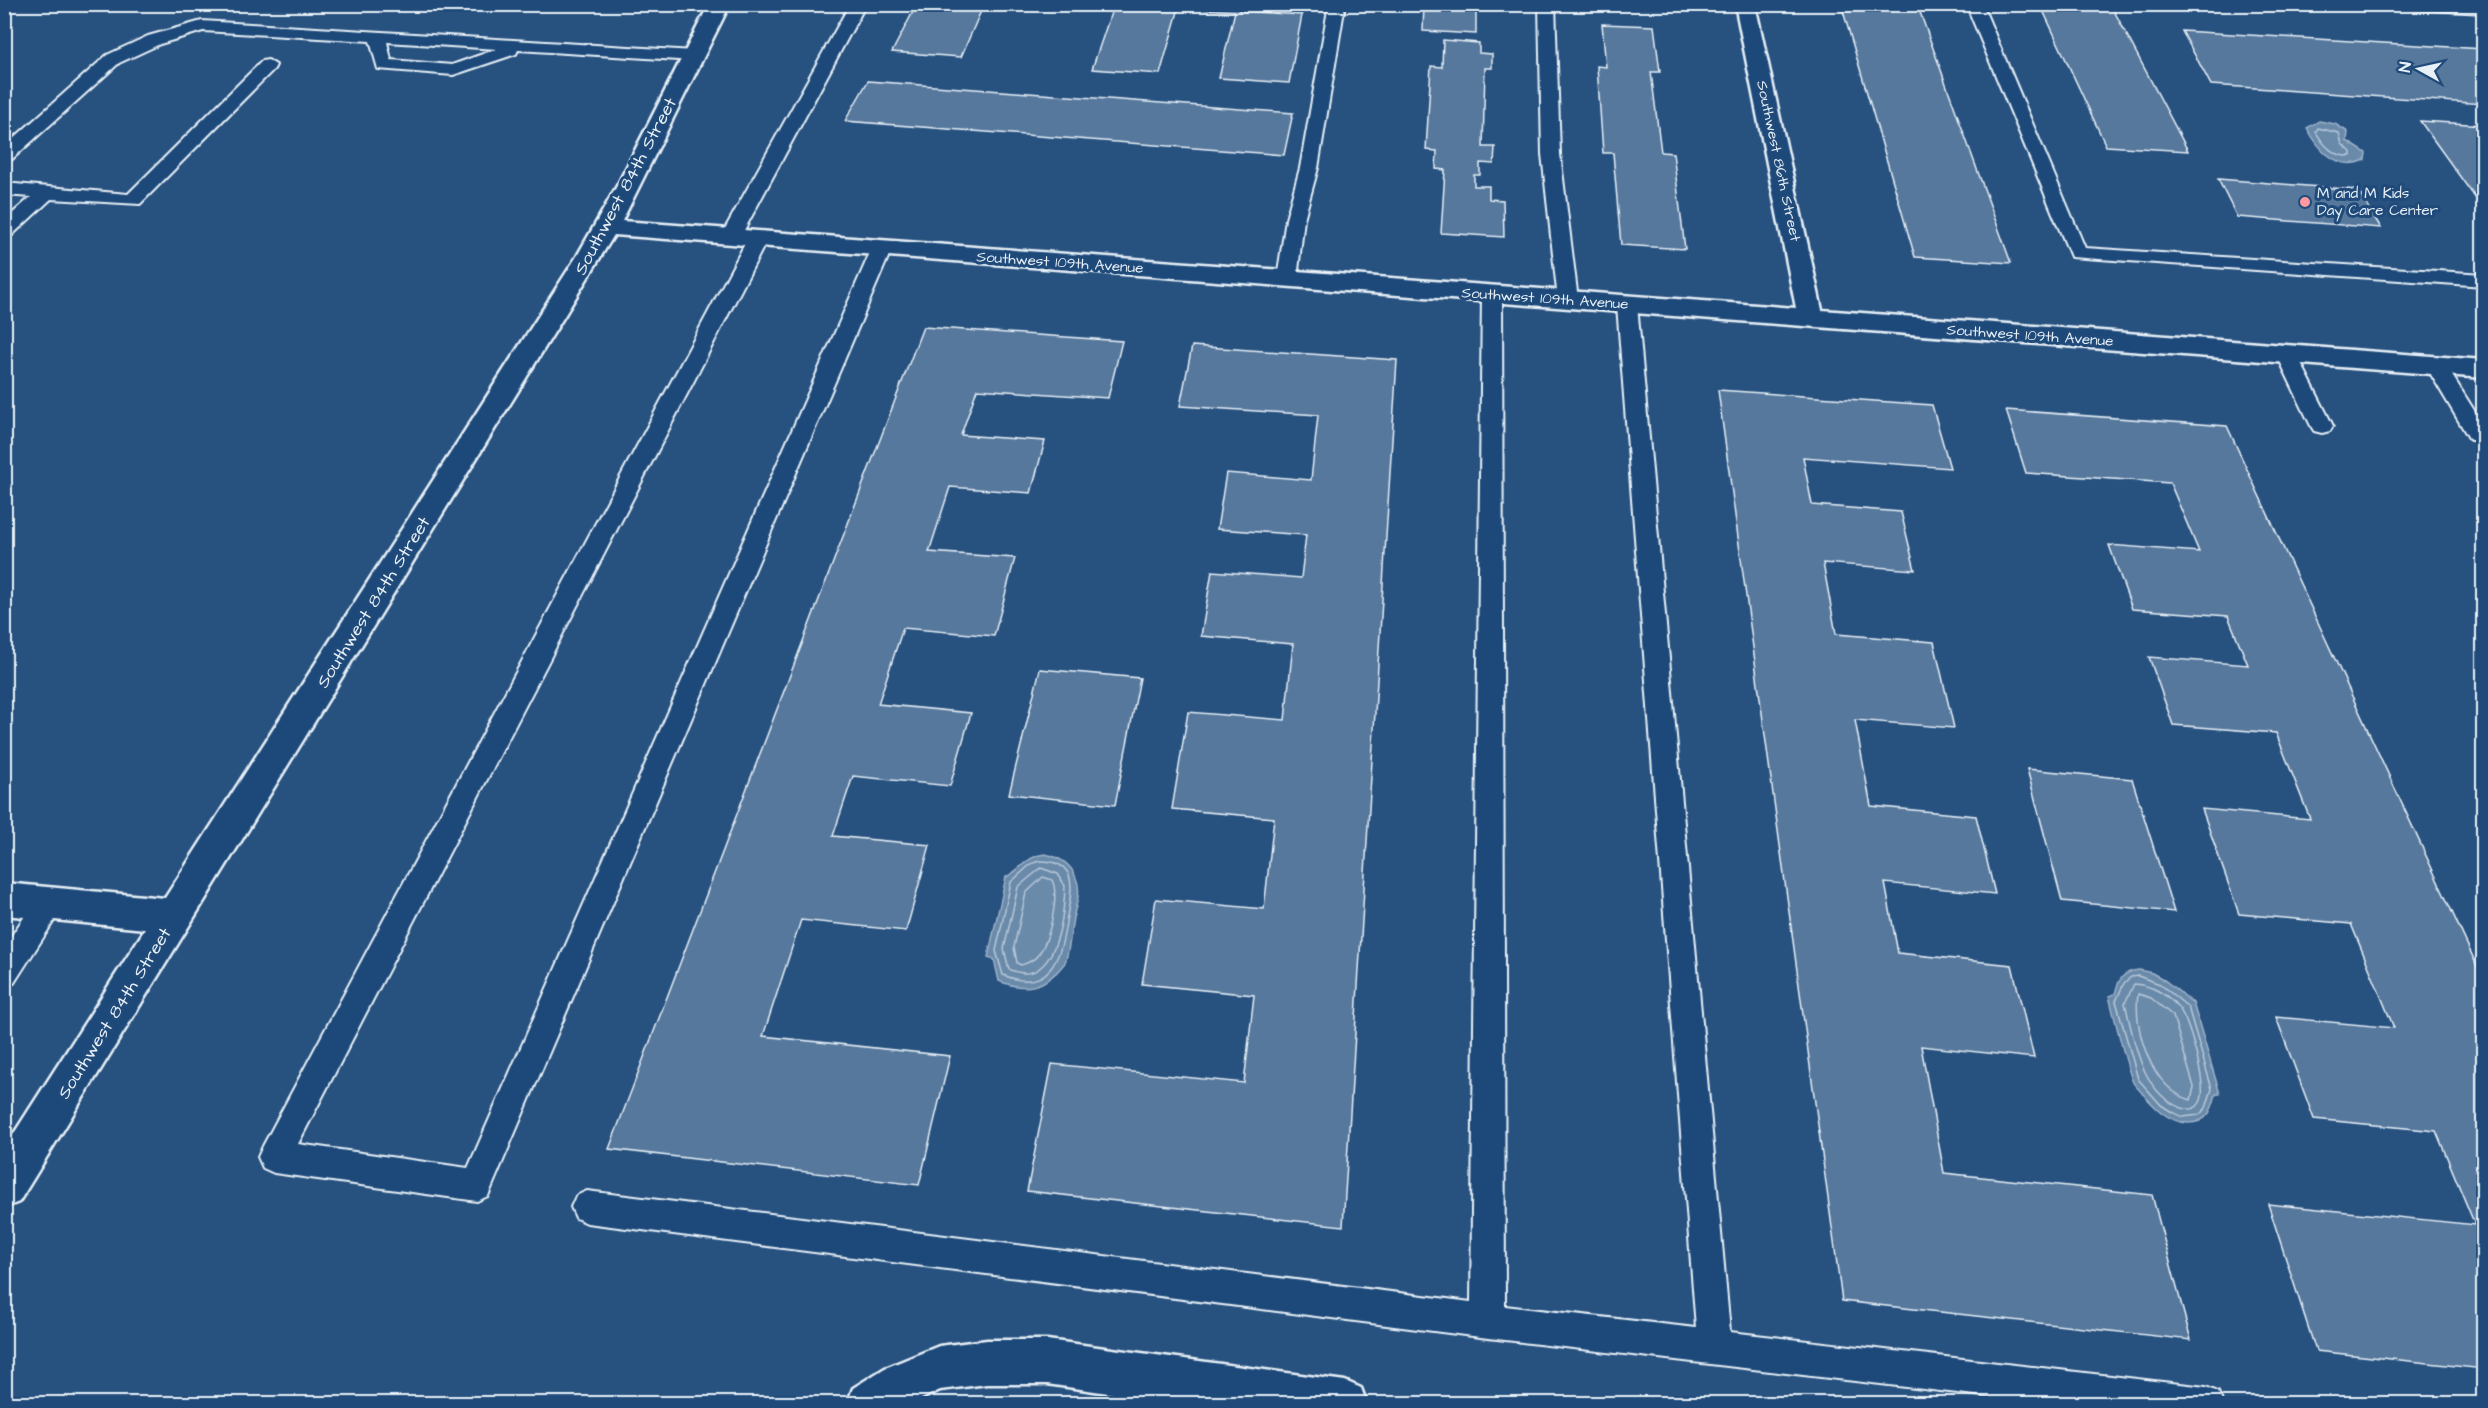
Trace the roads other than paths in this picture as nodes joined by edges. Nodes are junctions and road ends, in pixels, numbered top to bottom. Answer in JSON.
{"nodes":[{"id":1,"x":720,"y":4,"type":"edge"},
{"id":2,"x":858,"y":4,"type":"edge"},
{"id":3,"x":1337,"y":4,"type":"edge"},
{"id":4,"x":1547,"y":4,"type":"edge"},
{"id":5,"x":1745,"y":4,"type":"edge"},
{"id":6,"x":1974,"y":4,"type":"edge"},
{"id":7,"x":2412,"y":4,"type":"edge"},
{"id":8,"x":2484,"y":9,"type":"edge"},
{"id":9,"x":377,"y":37,"type":"junction"},
{"id":10,"x":522,"y":46,"type":"junction"},
{"id":11,"x":694,"y":56,"type":"junction"},
{"id":12,"x":268,"y":65,"type":"dead end"},
{"id":13,"x":4,"y":157,"type":"edge"},
{"id":14,"x":4,"y":189,"type":"edge"},
{"id":15,"x":46,"y":193,"type":"junction"},
{"id":16,"x":607,"y":227,"type":"junction"},
{"id":17,"x":4,"y":232,"type":"edge"},
{"id":18,"x":731,"y":236,"type":"junction"},
{"id":19,"x":758,"y":238,"type":"junction"},
{"id":20,"x":882,"y":248,"type":"junction"},
{"id":21,"x":1287,"y":279,"type":"junction"},
{"id":22,"x":2484,"y":280,"type":"edge"},
{"id":23,"x":1492,"y":294,"type":"junction"},
{"id":24,"x":1568,"y":300,"type":"junction"},
{"id":25,"x":1627,"y":305,"type":"junction"},
{"id":26,"x":1811,"y":319,"type":"junction"},
{"id":27,"x":2286,"y":355,"type":"junction"},
{"id":28,"x":2436,"y":366,"type":"junction"},
{"id":29,"x":2484,"y":369,"type":"edge"},
{"id":30,"x":2322,"y":426,"type":"dead end"},
{"id":31,"x":2478,"y":435,"type":"dead end"},
{"id":32,"x":4,"y":899,"type":"edge"},
{"id":33,"x":50,"y":904,"type":"junction"},
{"id":34,"x":176,"y":916,"type":"junction"},
{"id":35,"x":4,"y":973,"type":"edge"},
{"id":36,"x":4,"y":1186,"type":"edge"},
{"id":37,"x":587,"y":1208,"type":"dead end"},
{"id":38,"x":1488,"y":1321,"type":"junction"},
{"id":39,"x":1714,"y":1345,"type":"junction"},
{"id":40,"x":869,"y":1404,"type":"edge"},
{"id":41,"x":1345,"y":1404,"type":"edge"},
{"id":42,"x":2206,"y":1404,"type":"edge"}],
"edges":[{"from":1,"to":11,"type":"street","name":"Southwest 84th Street"},
{"from":2,"to":18,"type":"lane"},
{"from":3,"to":21,"type":"lane"},
{"from":4,"to":24,"type":"lane"},
{"from":5,"to":26,"type":"street","name":"Southwest 86th Street"},
{"from":6,"to":22,"type":"lane"},
{"from":7,"to":8,"type":"lane"},
{"from":9,"to":10,"type":"lane"},
{"from":9,"to":10,"type":"lane"},
{"from":9,"to":13,"type":"lane"},
{"from":10,"to":11,"type":"lane"},
{"from":11,"to":16,"type":"street","name":"Southwest 84th Street"},
{"from":12,"to":15,"type":"lane"},
{"from":14,"to":15,"type":"lane"},
{"from":15,"to":17,"type":"lane"},
{"from":16,"to":18,"type":"street","name":"Southwest 109th Avenue"},
{"from":16,"to":34,"type":"street","name":"Southwest 84th Street"},
{"from":18,"to":19,"type":"street","name":"Southwest 109th Avenue"},
{"from":19,"to":20,"type":"street","name":"Southwest 109th Avenue"},
{"from":19,"to":20,"type":"lane"},
{"from":20,"to":21,"type":"street","name":"Southwest 109th Avenue"},
{"from":21,"to":23,"type":"street","name":"Southwest 109th Avenue"},
{"from":23,"to":24,"type":"street","name":"Southwest 109th Avenue"},
{"from":23,"to":38,"type":"lane"},
{"from":24,"to":25,"type":"street","name":"Southwest 109th Avenue"},
{"from":25,"to":26,"type":"street","name":"Southwest 109th Avenue"},
{"from":25,"to":39,"type":"lane"},
{"from":26,"to":27,"type":"street","name":"Southwest 109th Avenue"},
{"from":27,"to":28,"type":"street","name":"Southwest 109th Avenue"},
{"from":27,"to":30,"type":"lane"},
{"from":28,"to":29,"type":"street","name":"Southwest 109th Avenue"},
{"from":28,"to":31,"type":"lane"},
{"from":32,"to":33,"type":"street"},
{"from":33,"to":34,"type":"street"},
{"from":33,"to":35,"type":"lane"},
{"from":34,"to":36,"type":"street","name":"Southwest 84th Street"},
{"from":37,"to":38,"type":"lane"},
{"from":38,"to":39,"type":"lane"},
{"from":39,"to":42,"type":"lane"},
{"from":40,"to":41,"type":"street"}]}
